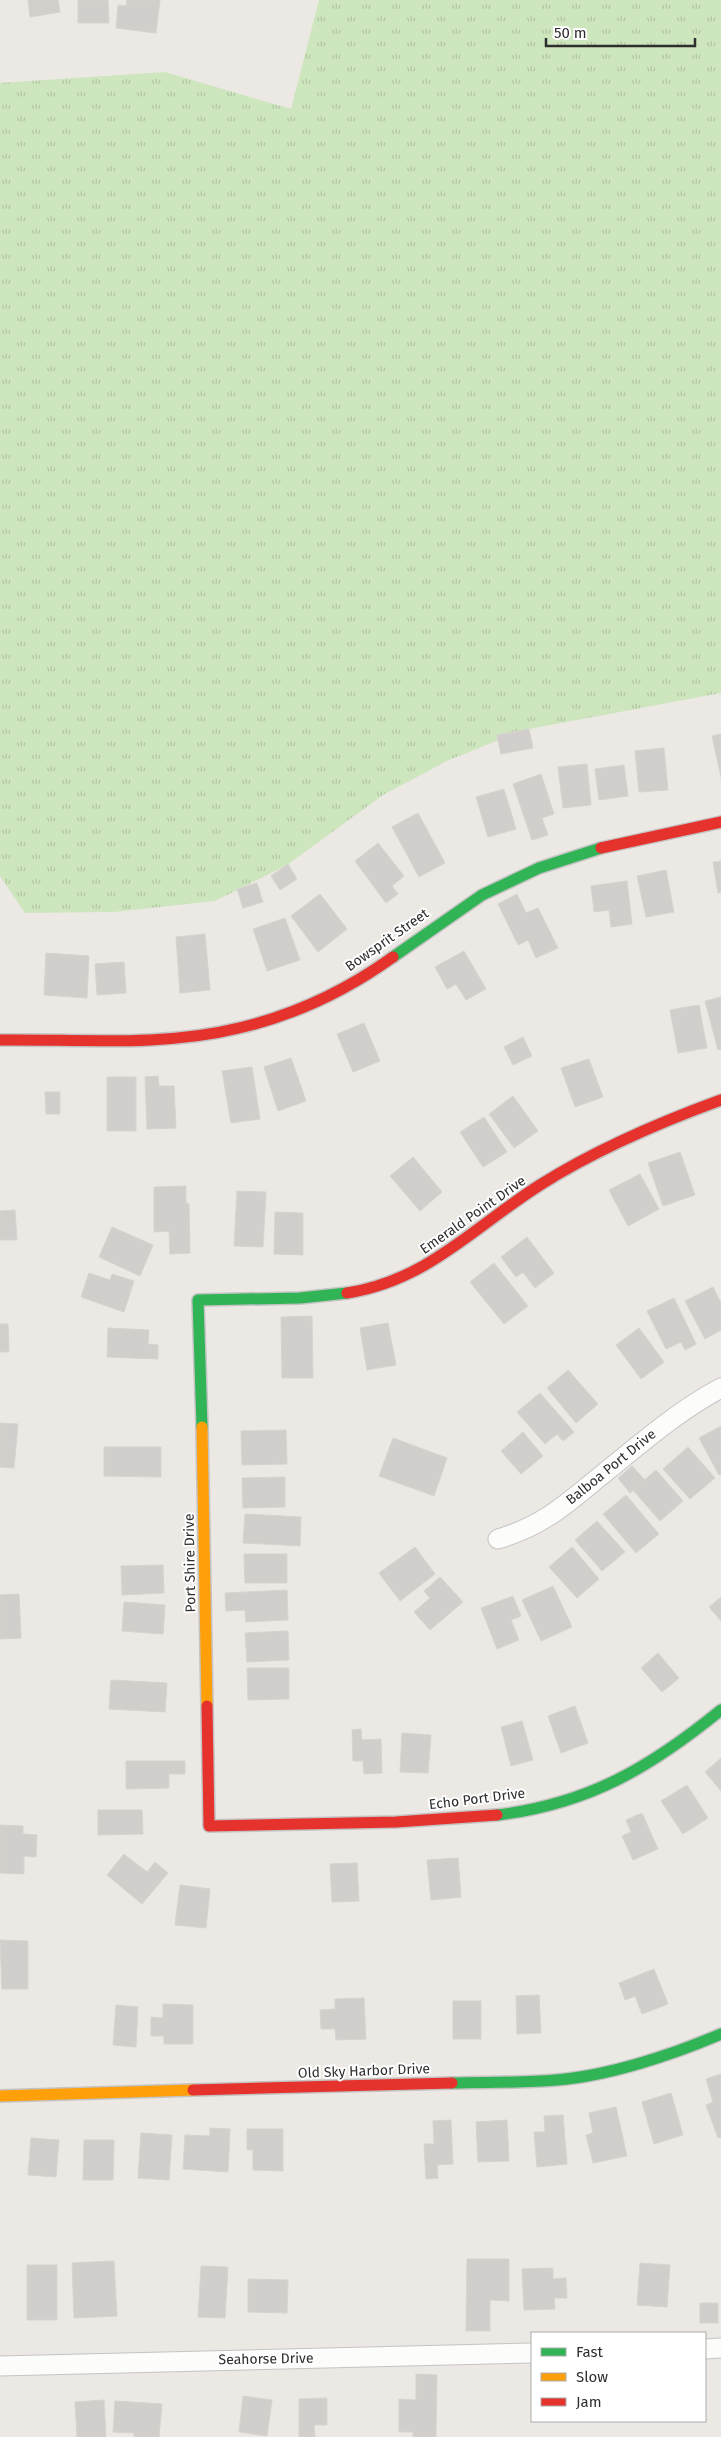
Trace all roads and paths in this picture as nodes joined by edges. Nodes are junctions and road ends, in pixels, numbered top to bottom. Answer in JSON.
{"nodes":[{"id":1,"x":721,"y":822,"type":"edge"},
{"id":2,"x":0,"y":1040,"type":"edge"},
{"id":3,"x":721,"y":1100,"type":"edge"},
{"id":4,"x":198,"y":1300,"type":"joint"},
{"id":5,"x":721,"y":1388,"type":"edge"},
{"id":6,"x":498,"y":1539,"type":"dead end"},
{"id":7,"x":721,"y":1710,"type":"edge"},
{"id":8,"x":209,"y":1826,"type":"joint"},
{"id":9,"x":721,"y":2034,"type":"edge"},
{"id":10,"x":0,"y":2096,"type":"edge"},
{"id":11,"x":706,"y":2348,"type":"edge"},
{"id":12,"x":721,"y":2348,"type":"edge"},
{"id":13,"x":531,"y":2353,"type":"edge"},
{"id":14,"x":0,"y":2366,"type":"edge"}],
"edges":[{"from":1,"to":2,"type":"street","name":"Bowsprit Street"},
{"from":3,"to":4,"type":"street","name":"Emerald Point Drive"},
{"from":4,"to":8,"type":"street","name":"Port Shire Drive"},
{"from":5,"to":6,"type":"street","name":"Balboa Port Drive"},
{"from":7,"to":8,"type":"street","name":"Echo Port Drive"},
{"from":9,"to":10,"type":"street","name":"Old Sky Harbor Drive"},
{"from":11,"to":12,"type":"street"},
{"from":13,"to":14,"type":"street","name":"Seahorse Drive"}]}
